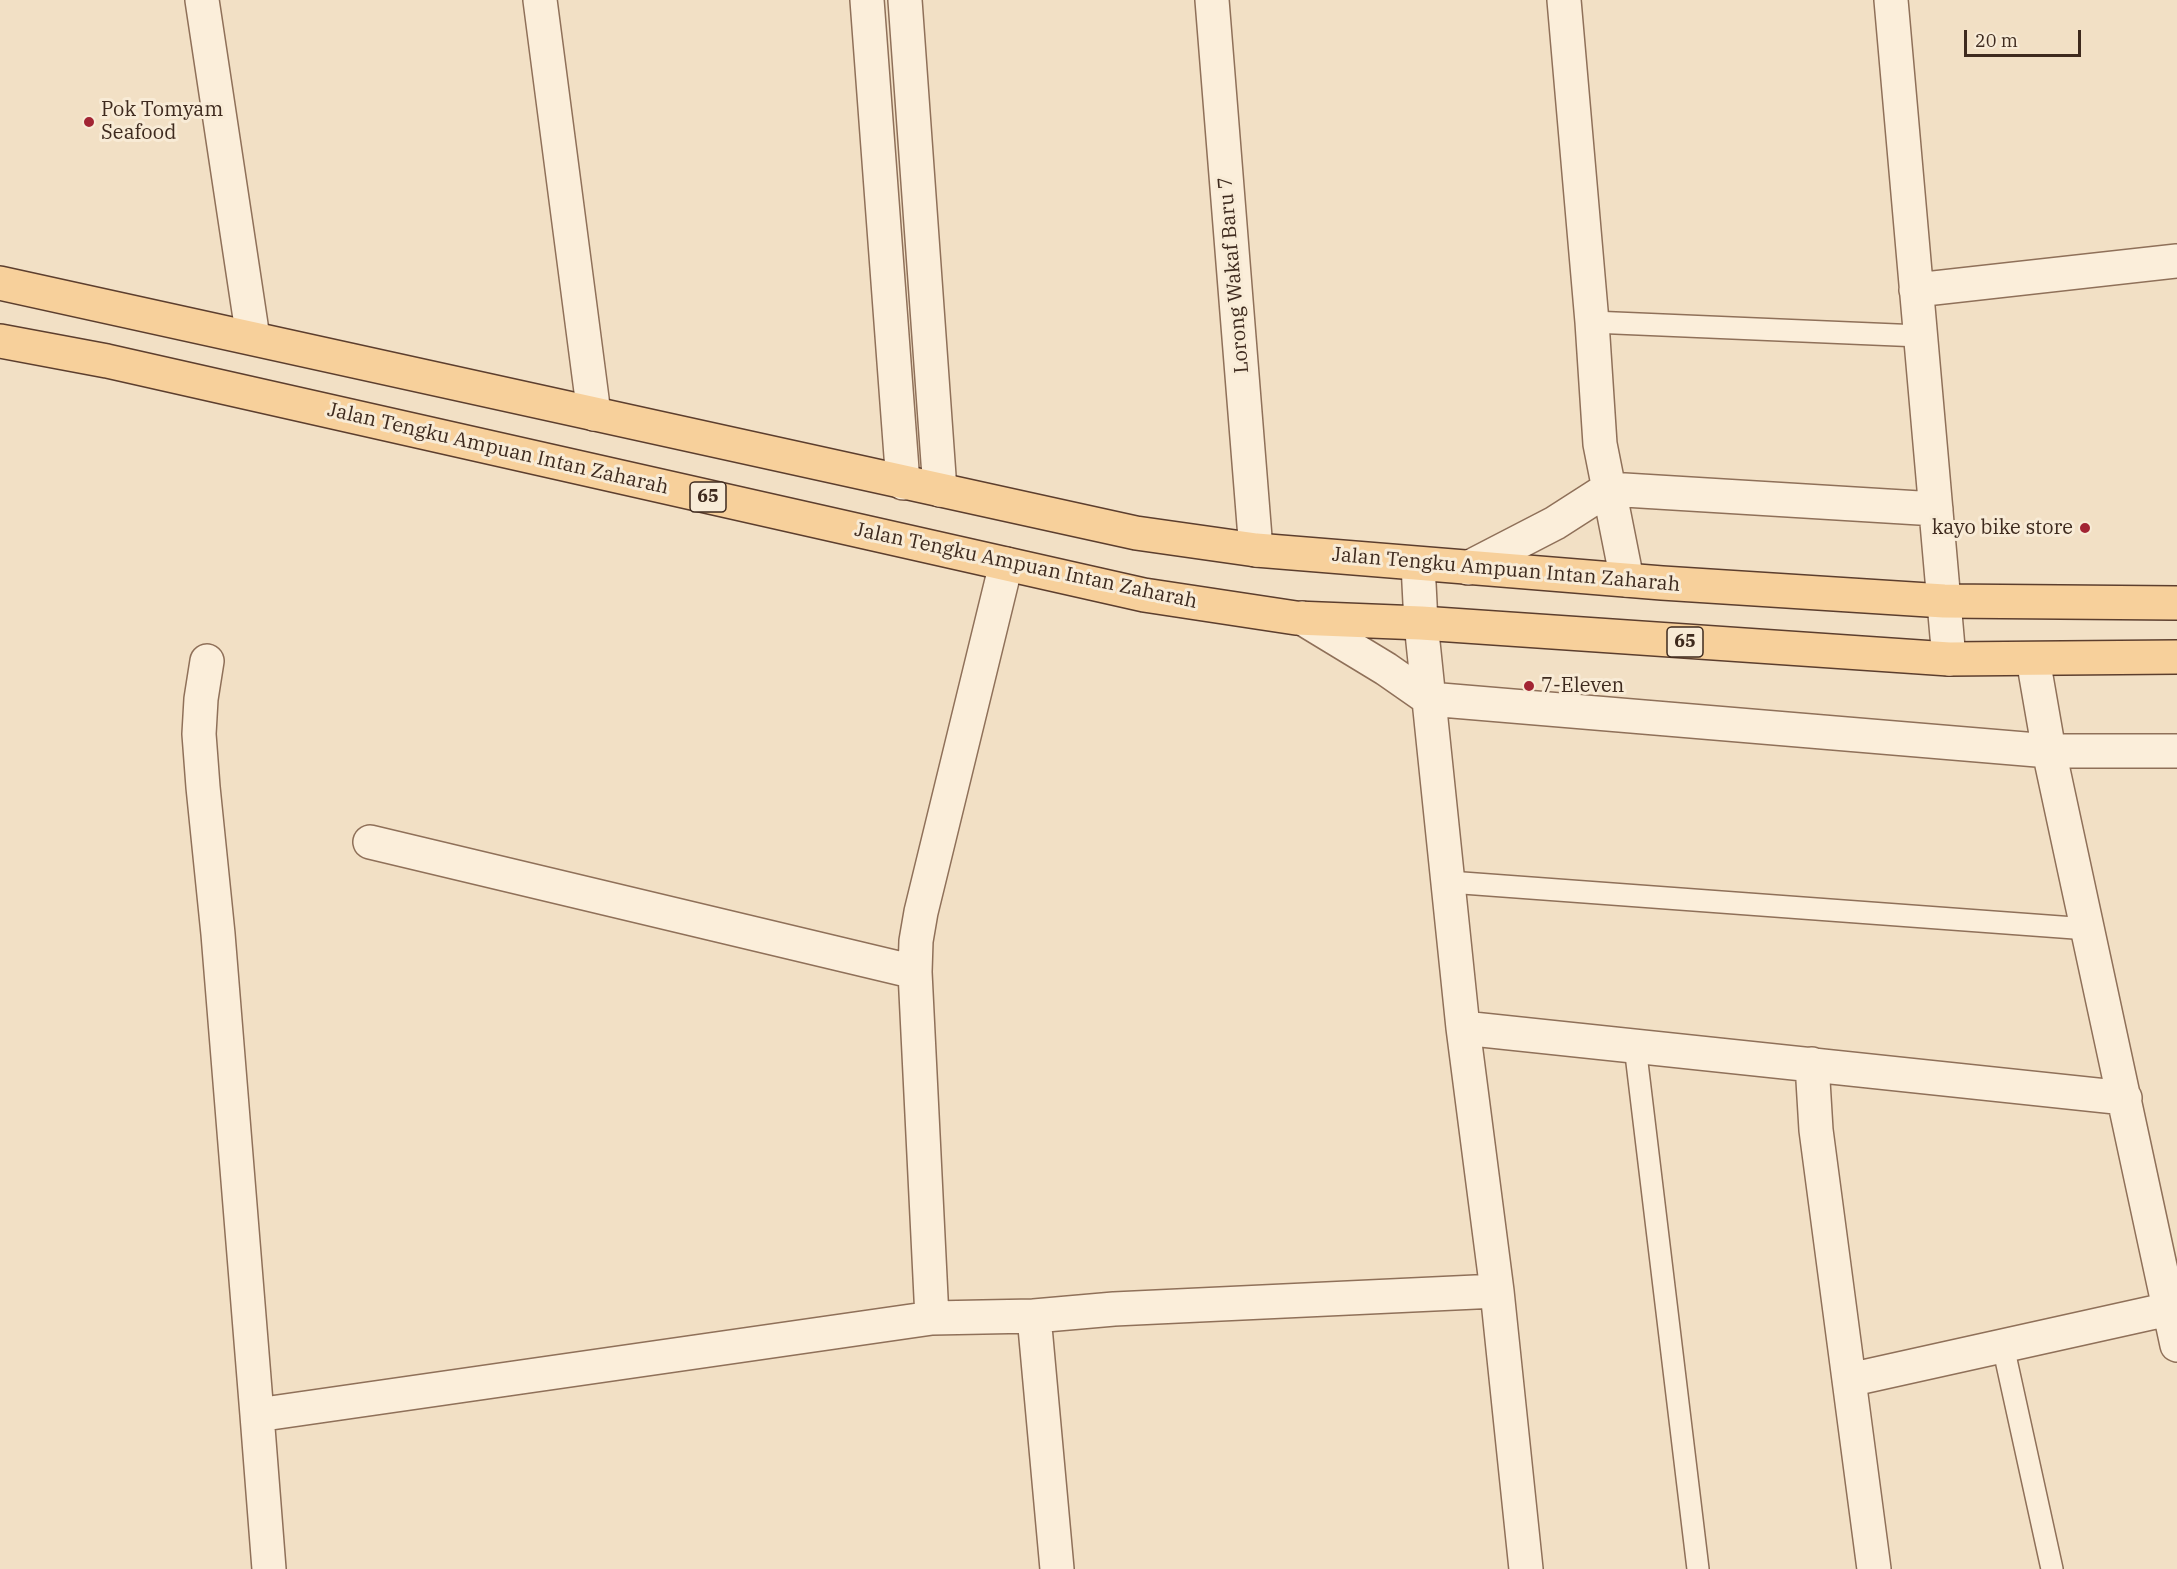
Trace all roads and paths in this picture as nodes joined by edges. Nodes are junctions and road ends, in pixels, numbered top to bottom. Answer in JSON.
{"nodes":[{"id":1,"x":202,"y":0,"type":"edge"},
{"id":2,"x":540,"y":0,"type":"edge"},
{"id":3,"x":867,"y":0,"type":"edge"},
{"id":4,"x":905,"y":0,"type":"edge"},
{"id":5,"x":1212,"y":0,"type":"edge"},
{"id":6,"x":1564,"y":0,"type":"edge"},
{"id":7,"x":1891,"y":0,"type":"edge"},
{"id":8,"x":2177,"y":261,"type":"edge"},
{"id":9,"x":0,"y":283,"type":"edge"},
{"id":10,"x":1916,"y":290,"type":"junction"},
{"id":11,"x":1592,"y":322,"type":"junction"},
{"id":12,"x":1920,"y":336,"type":"junction"},
{"id":13,"x":253,"y":338,"type":"junction"},
{"id":14,"x":0,"y":341,"type":"edge"},
{"id":15,"x":594,"y":414,"type":"junction"},
{"id":16,"x":903,"y":483,"type":"junction"},
{"id":17,"x":1608,"y":489,"type":"junction"},
{"id":18,"x":940,"y":490,"type":"junction"},
{"id":19,"x":1936,"y":509,"type":"junction"},
{"id":20,"x":1256,"y":550,"type":"junction"},
{"id":21,"x":1006,"y":564,"type":"junction"},
{"id":22,"x":1418,"y":564,"type":"junction"},
{"id":23,"x":1468,"y":568,"type":"junction"},
{"id":24,"x":1627,"y":580,"type":"junction"},
{"id":25,"x":1944,"y":601,"type":"junction"},
{"id":26,"x":2177,"y":603,"type":"edge"},
{"id":27,"x":1302,"y":618,"type":"junction"},
{"id":28,"x":1421,"y":624,"type":"junction"},
{"id":29,"x":2177,"y":657,"type":"edge"},
{"id":30,"x":1949,"y":659,"type":"junction"},
{"id":31,"x":2033,"y":659,"type":"junction"},
{"id":32,"x":207,"y":661,"type":"dead end"},
{"id":33,"x":1429,"y":699,"type":"junction"},
{"id":34,"x":2049,"y":751,"type":"junction"},
{"id":35,"x":2177,"y":751,"type":"edge"},
{"id":36,"x":370,"y":842,"type":"dead end"},
{"id":37,"x":1449,"y":882,"type":"junction"},
{"id":38,"x":2088,"y":929,"type":"junction"},
{"id":39,"x":915,"y":972,"type":"junction"},
{"id":40,"x":1464,"y":1028,"type":"junction"},
{"id":41,"x":1635,"y":1046,"type":"junction"},
{"id":42,"x":1812,"y":1064,"type":"junction"},
{"id":43,"x":2125,"y":1098,"type":"junction"},
{"id":44,"x":1497,"y":1291,"type":"junction"},
{"id":45,"x":2169,"y":1309,"type":"junction"},
{"id":46,"x":1034,"y":1316,"type":"junction"},
{"id":47,"x":932,"y":1318,"type":"junction"},
{"id":48,"x":2177,"y":1345,"type":"edge"},
{"id":49,"x":2003,"y":1346,"type":"junction"},
{"id":50,"x":1849,"y":1380,"type":"junction"},
{"id":51,"x":257,"y":1415,"type":"junction"},
{"id":52,"x":269,"y":1569,"type":"edge"},
{"id":53,"x":1057,"y":1569,"type":"edge"},
{"id":54,"x":1526,"y":1569,"type":"edge"},
{"id":55,"x":1698,"y":1569,"type":"edge"},
{"id":56,"x":1874,"y":1569,"type":"edge"},
{"id":57,"x":2052,"y":1569,"type":"edge"}],
"edges":[{"from":1,"to":13,"type":"street"},
{"from":2,"to":15,"type":"street"},
{"from":3,"to":16,"type":"street"},
{"from":4,"to":18,"type":"street"},
{"from":5,"to":20,"type":"street","name":"Lorong Wakaf Baru 7"},
{"from":6,"to":11,"type":"street"},
{"from":7,"to":10,"type":"street"},
{"from":8,"to":10,"type":"street"},
{"from":9,"to":13,"type":"main road","name":"Jalan Tengku Ampuan Intan Zaharah"},
{"from":10,"to":12,"type":"street"},
{"from":11,"to":12,"type":"lane"},
{"from":11,"to":17,"type":"street"},
{"from":12,"to":19,"type":"street"},
{"from":13,"to":15,"type":"main road","name":"Jalan Tengku Ampuan Intan Zaharah"},
{"from":14,"to":21,"type":"main road","name":"Jalan Tengku Ampuan Intan Zaharah","number":"65"},
{"from":15,"to":16,"type":"main road","name":"Jalan Tengku Ampuan Intan Zaharah"},
{"from":16,"to":18,"type":"main road","name":"Jalan Tengku Ampuan Intan Zaharah"},
{"from":17,"to":19,"type":"street"},
{"from":17,"to":23,"type":"street"},
{"from":17,"to":24,"type":"street"},
{"from":18,"to":20,"type":"main road","name":"Jalan Tengku Ampuan Intan Zaharah"},
{"from":19,"to":25,"type":"street"},
{"from":20,"to":22,"type":"main road","name":"Jalan Tengku Ampuan Intan Zaharah"},
{"from":21,"to":27,"type":"main road","name":"Jalan Tengku Ampuan Intan Zaharah","number":"65"},
{"from":21,"to":39,"type":"street"},
{"from":22,"to":23,"type":"main road","name":"Jalan Tengku Ampuan Intan Zaharah"},
{"from":22,"to":28,"type":"street"},
{"from":23,"to":24,"type":"main road","name":"Jalan Tengku Ampuan Intan Zaharah"},
{"from":24,"to":25,"type":"main road","name":"Jalan Tengku Ampuan Intan Zaharah"},
{"from":25,"to":26,"type":"main road","name":"Jalan Tengku Ampuan Intan Zaharah"},
{"from":25,"to":30,"type":"street"},
{"from":27,"to":28,"type":"main road","name":"Jalan Tengku Ampuan Intan Zaharah","number":"65"},
{"from":27,"to":33,"type":"street"},
{"from":28,"to":30,"type":"main road","name":"Jalan Tengku Ampuan Intan Zaharah","number":"65"},
{"from":28,"to":33,"type":"street"},
{"from":29,"to":31,"type":"main road","name":"Jalan Tengku Ampuan Intan Zaharah","number":"65"},
{"from":30,"to":31,"type":"main road","name":"Jalan Tengku Ampuan Intan Zaharah","number":"65"},
{"from":31,"to":34,"type":"street"},
{"from":32,"to":51,"type":"street"},
{"from":33,"to":34,"type":"street"},
{"from":33,"to":37,"type":"street"},
{"from":34,"to":35,"type":"street"},
{"from":34,"to":38,"type":"street"},
{"from":36,"to":39,"type":"street"},
{"from":37,"to":38,"type":"lane"},
{"from":37,"to":40,"type":"street"},
{"from":38,"to":43,"type":"street"},
{"from":39,"to":47,"type":"street"},
{"from":40,"to":41,"type":"street"},
{"from":40,"to":44,"type":"street"},
{"from":41,"to":42,"type":"street"},
{"from":41,"to":55,"type":"lane"},
{"from":42,"to":43,"type":"street"},
{"from":42,"to":50,"type":"street"},
{"from":43,"to":45,"type":"street"},
{"from":44,"to":46,"type":"street"},
{"from":44,"to":54,"type":"street"},
{"from":45,"to":48,"type":"street"},
{"from":45,"to":49,"type":"street"},
{"from":46,"to":47,"type":"street"},
{"from":46,"to":53,"type":"street"},
{"from":47,"to":51,"type":"street"},
{"from":49,"to":50,"type":"street"},
{"from":49,"to":57,"type":"lane"},
{"from":50,"to":56,"type":"street"},
{"from":51,"to":52,"type":"street"}]}
